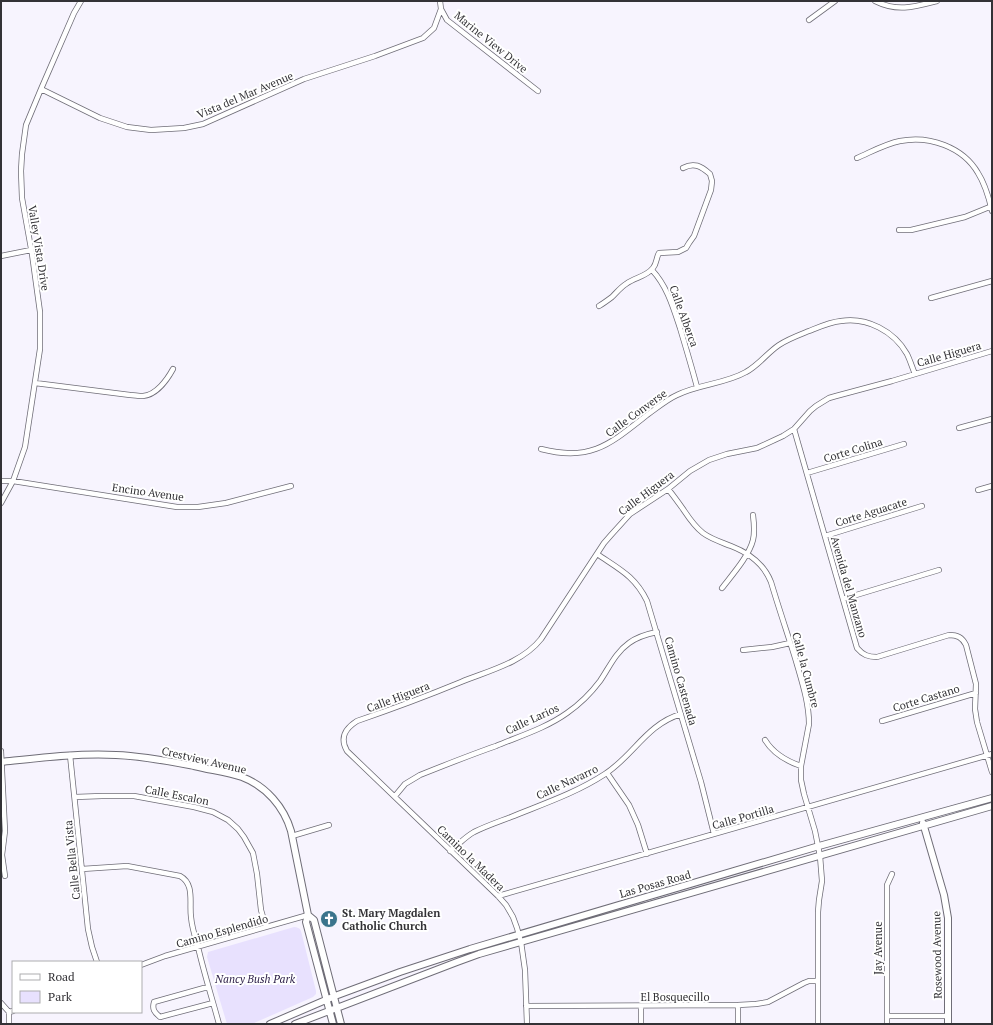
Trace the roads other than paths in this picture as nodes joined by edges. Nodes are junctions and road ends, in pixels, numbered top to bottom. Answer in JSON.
{"nodes":[{"id":1,"x":81,"y":1,"type":"edge"},
{"id":2,"x":440,"y":1,"type":"edge"},
{"id":3,"x":835,"y":1,"type":"edge"},
{"id":4,"x":875,"y":1,"type":"edge"},
{"id":5,"x":937,"y":1,"type":"edge"},
{"id":6,"x":441,"y":9,"type":"junction"},
{"id":7,"x":809,"y":20,"type":"dead end"},
{"id":8,"x":41,"y":89,"type":"junction"},
{"id":9,"x":538,"y":91,"type":"dead end"},
{"id":10,"x":857,"y":158,"type":"dead end"},
{"id":11,"x":683,"y":168,"type":"dead end"},
{"id":12,"x":992,"y":208,"type":"edge"},
{"id":13,"x":899,"y":230,"type":"dead end"},
{"id":14,"x":31,"y":250,"type":"junction"},
{"id":15,"x":1,"y":256,"type":"edge"},
{"id":16,"x":652,"y":270,"type":"junction"},
{"id":17,"x":992,"y":281,"type":"edge"},
{"id":18,"x":931,"y":298,"type":"dead end"},
{"id":19,"x":599,"y":306,"type":"dead end"},
{"id":20,"x":992,"y":351,"type":"edge"},
{"id":21,"x":173,"y":369,"type":"dead end"},
{"id":22,"x":915,"y":374,"type":"junction"},
{"id":23,"x":34,"y":383,"type":"junction"},
{"id":24,"x":697,"y":388,"type":"junction"},
{"id":25,"x":992,"y":419,"type":"edge"},
{"id":26,"x":959,"y":428,"type":"dead end"},
{"id":27,"x":794,"y":429,"type":"junction"},
{"id":28,"x":904,"y":444,"type":"dead end"},
{"id":29,"x":541,"y":449,"type":"dead end"},
{"id":30,"x":807,"y":473,"type":"junction"},
{"id":31,"x":1,"y":481,"type":"edge"},
{"id":32,"x":13,"y":481,"type":"junction"},
{"id":33,"x":291,"y":486,"type":"dead end"},
{"id":34,"x":992,"y":486,"type":"edge"},
{"id":35,"x":668,"y":489,"type":"junction"},
{"id":36,"x":978,"y":490,"type":"dead end"},
{"id":37,"x":1,"y":504,"type":"edge"},
{"id":38,"x":922,"y":506,"type":"dead end"},
{"id":39,"x":753,"y":515,"type":"dead end"},
{"id":40,"x":825,"y":536,"type":"junction"},
{"id":41,"x":597,"y":554,"type":"junction"},
{"id":42,"x":747,"y":554,"type":"junction"},
{"id":43,"x":939,"y":570,"type":"dead end"},
{"id":44,"x":722,"y":588,"type":"dead end"},
{"id":45,"x":843,"y":599,"type":"junction"},
{"id":46,"x":657,"y":632,"type":"junction"},
{"id":47,"x":790,"y":644,"type":"junction"},
{"id":48,"x":743,"y":650,"type":"dead end"},
{"id":49,"x":976,"y":693,"type":"junction"},
{"id":50,"x":681,"y":714,"type":"junction"},
{"id":51,"x":882,"y":721,"type":"dead end"},
{"id":52,"x":344,"y":735,"type":"joint"},
{"id":53,"x":765,"y":740,"type":"dead end"},
{"id":54,"x":1,"y":751,"type":"edge"},
{"id":55,"x":990,"y":754,"type":"edge"},
{"id":56,"x":70,"y":755,"type":"junction"},
{"id":57,"x":2,"y":762,"type":"edge"},
{"id":58,"x":801,"y":766,"type":"junction"},
{"id":59,"x":992,"y":772,"type":"edge"},
{"id":60,"x":606,"y":773,"type":"junction"},
{"id":61,"x":394,"y":796,"type":"junction"},
{"id":62,"x":75,"y":797,"type":"junction"},
{"id":63,"x":992,"y":798,"type":"edge"},
{"id":64,"x":992,"y":806,"type":"edge"},
{"id":65,"x":808,"y":807,"type":"junction"},
{"id":66,"x":921,"y":818,"type":"junction"},
{"id":67,"x":329,"y":825,"type":"dead end"},
{"id":68,"x":924,"y":826,"type":"junction"},
{"id":69,"x":714,"y":834,"type":"junction"},
{"id":70,"x":292,"y":836,"type":"junction"},
{"id":71,"x":819,"y":846,"type":"junction"},
{"id":72,"x":450,"y":851,"type":"junction"},
{"id":73,"x":647,"y":854,"type":"junction"},
{"id":74,"x":820,"y":856,"type":"junction"},
{"id":75,"x":82,"y":869,"type":"junction"},
{"id":76,"x":892,"y":874,"type":"dead end"},
{"id":77,"x":4,"y":876,"type":"dead end"},
{"id":78,"x":498,"y":896,"type":"junction"},
{"id":79,"x":308,"y":915,"type":"junction"},
{"id":80,"x":266,"y":928,"type":"junction"},
{"id":81,"x":519,"y":934,"type":"junction"},
{"id":82,"x":521,"y":942,"type":"junction"},
{"id":83,"x":198,"y":947,"type":"junction"},
{"id":84,"x":97,"y":961,"type":"edge"},
{"id":85,"x":142,"y":965,"type":"edge"},
{"id":86,"x":818,"y":981,"type":"junction"},
{"id":87,"x":209,"y":988,"type":"junction"},
{"id":88,"x":334,"y":996,"type":"junction"},
{"id":89,"x":326,"y":1000,"type":"junction"},
{"id":90,"x":1,"y":1003,"type":"edge"},
{"id":91,"x":213,"y":1003,"type":"junction"},
{"id":92,"x":738,"y":1005,"type":"junction"},
{"id":93,"x":526,"y":1006,"type":"junction"},
{"id":94,"x":641,"y":1006,"type":"junction"},
{"id":95,"x":338,"y":1008,"type":"junction"},
{"id":96,"x":329,"y":1011,"type":"junction"},
{"id":97,"x":11,"y":1012,"type":"edge"},
{"id":98,"x":887,"y":1016,"type":"junction"},
{"id":99,"x":948,"y":1016,"type":"junction"},
{"id":100,"x":9,"y":1024,"type":"edge"},
{"id":101,"x":219,"y":1024,"type":"edge"},
{"id":102,"x":270,"y":1024,"type":"edge"},
{"id":103,"x":295,"y":1024,"type":"edge"},
{"id":104,"x":333,"y":1024,"type":"edge"},
{"id":105,"x":341,"y":1024,"type":"edge"},
{"id":106,"x":527,"y":1024,"type":"edge"},
{"id":107,"x":641,"y":1024,"type":"edge"},
{"id":108,"x":738,"y":1024,"type":"edge"},
{"id":109,"x":818,"y":1024,"type":"edge"},
{"id":110,"x":887,"y":1024,"type":"edge"},
{"id":111,"x":948,"y":1024,"type":"edge"}],
"edges":[{"from":1,"to":8,"type":"street","name":"Valley Vista Drive"},
{"from":2,"to":6,"type":"street","name":"Marine View Drive"},
{"from":3,"to":7,"type":"street"},
{"from":4,"to":5,"type":"street"},
{"from":6,"to":8,"type":"street","name":"Vista del Mar Avenue"},
{"from":6,"to":9,"type":"street","name":"Marine View Drive"},
{"from":8,"to":14,"type":"street","name":"Valley Vista Drive"},
{"from":10,"to":12,"type":"street"},
{"from":11,"to":16,"type":"street"},
{"from":12,"to":13,"type":"street"},
{"from":14,"to":15,"type":"street"},
{"from":14,"to":23,"type":"street","name":"Valley Vista Drive"},
{"from":16,"to":19,"type":"street"},
{"from":16,"to":24,"type":"street","name":"Calle Alberca"},
{"from":17,"to":18,"type":"street"},
{"from":20,"to":22,"type":"street","name":"Calle Higuera"},
{"from":21,"to":23,"type":"street"},
{"from":22,"to":24,"type":"street","name":"Calle Converse"},
{"from":22,"to":27,"type":"street","name":"Calle Higuera"},
{"from":23,"to":32,"type":"street","name":"Valley Vista Drive"},
{"from":24,"to":29,"type":"street","name":"Calle Converse"},
{"from":25,"to":26,"type":"street"},
{"from":27,"to":30,"type":"street","name":"Avenida del Manzano"},
{"from":27,"to":35,"type":"street","name":"Calle Higuera"},
{"from":28,"to":30,"type":"street","name":"Corte Colina"},
{"from":30,"to":40,"type":"street","name":"Avenida del Manzano"},
{"from":31,"to":32,"type":"street","name":"Encino Avenue"},
{"from":32,"to":33,"type":"street","name":"Encino Avenue"},
{"from":32,"to":37,"type":"street","name":"Valley Vista Drive"},
{"from":34,"to":36,"type":"street"},
{"from":35,"to":41,"type":"street","name":"Calle Higuera"},
{"from":35,"to":42,"type":"street","name":"Calle la Cumbre"},
{"from":38,"to":40,"type":"street","name":"Corte Aguacate"},
{"from":39,"to":42,"type":"street"},
{"from":40,"to":45,"type":"street","name":"Avenida del Manzano"},
{"from":41,"to":46,"type":"street","name":"Camino Castenada"},
{"from":41,"to":52,"type":"street","name":"Calle Higuera"},
{"from":42,"to":44,"type":"street"},
{"from":42,"to":47,"type":"street","name":"Calle la Cumbre"},
{"from":43,"to":45,"type":"street"},
{"from":45,"to":49,"type":"street","name":"Avenida del Manzano"},
{"from":46,"to":50,"type":"street","name":"Camino Castenada"},
{"from":46,"to":61,"type":"street","name":"Calle Larios"},
{"from":47,"to":48,"type":"street"},
{"from":47,"to":58,"type":"street","name":"Calle la Cumbre"},
{"from":49,"to":51,"type":"street","name":"Corte Castano"},
{"from":49,"to":55,"type":"street","name":"Avenida del Manzano"},
{"from":50,"to":60,"type":"street","name":"Calle Navarro"},
{"from":50,"to":69,"type":"street","name":"Camino Castenada"},
{"from":52,"to":61,"type":"street","name":"Camino la Madera"},
{"from":53,"to":58,"type":"street"},
{"from":54,"to":57,"type":"street"},
{"from":55,"to":59,"type":"street","name":"Avenida del Manzano"},
{"from":55,"to":65,"type":"street","name":"Calle Portilla"},
{"from":56,"to":57,"type":"main road","name":"Crestview Avenue"},
{"from":56,"to":62,"type":"street","name":"Calle Bella Vista"},
{"from":56,"to":70,"type":"main road","name":"Crestview Avenue"},
{"from":57,"to":77,"type":"street"},
{"from":58,"to":65,"type":"street","name":"Calle la Cumbre"},
{"from":60,"to":72,"type":"street","name":"Calle Navarro"},
{"from":60,"to":73,"type":"street"},
{"from":61,"to":72,"type":"street","name":"Camino la Madera"},
{"from":62,"to":75,"type":"street","name":"Calle Bella Vista"},
{"from":62,"to":80,"type":"street","name":"Calle Escalon"},
{"from":63,"to":66,"type":"main road","name":"Las Posas Road"},
{"from":64,"to":68,"type":"main road","name":"Las Posas Road"},
{"from":65,"to":69,"type":"street","name":"Calle Portilla"},
{"from":65,"to":71,"type":"street","name":"Calle la Cumbre"},
{"from":66,"to":68,"type":"main road","name":"Rosewood Avenue"},
{"from":66,"to":71,"type":"main road","name":"Las Posas Road"},
{"from":67,"to":70,"type":"street"},
{"from":68,"to":74,"type":"main road","name":"Las Posas Road"},
{"from":68,"to":99,"type":"main road","name":"Rosewood Avenue"},
{"from":69,"to":73,"type":"street","name":"Calle Portilla"},
{"from":70,"to":79,"type":"main road","name":"Crestview Avenue"},
{"from":71,"to":74,"type":"street","name":"Calle la Cumbre"},
{"from":71,"to":81,"type":"main road","name":"Las Posas Road"},
{"from":72,"to":78,"type":"street","name":"Camino la Madera"},
{"from":73,"to":78,"type":"street","name":"Calle Portilla"},
{"from":74,"to":82,"type":"main road","name":"Las Posas Road"},
{"from":74,"to":86,"type":"street","name":"Calle la Cumbre"},
{"from":75,"to":83,"type":"street"},
{"from":75,"to":84,"type":"street","name":"Calle Bella Vista"},
{"from":76,"to":98,"type":"street","name":"Jay Avenue"},
{"from":78,"to":81,"type":"street","name":"Camino la Madera"},
{"from":79,"to":80,"type":"street","name":"Camino Esplendido"},
{"from":79,"to":88,"type":"main road","name":"Crestview Avenue"},
{"from":79,"to":89,"type":"main road","name":"Crestview Avenue"},
{"from":80,"to":83,"type":"street","name":"Camino Esplendido"},
{"from":81,"to":82,"type":"street","name":"Camino la Madera"},
{"from":81,"to":88,"type":"main road","name":"Las Posas Road"},
{"from":82,"to":93,"type":"street","name":"Camino la Madera"},
{"from":82,"to":95,"type":"main road","name":"Las Posas Road"},
{"from":83,"to":85,"type":"street","name":"Camino Esplendido"},
{"from":83,"to":87,"type":"street"},
{"from":86,"to":92,"type":"street","name":"El Bosquecillo"},
{"from":86,"to":109,"type":"street","name":"Calle la Cumbre"},
{"from":87,"to":91,"type":"street"},
{"from":87,"to":91,"type":"street"},
{"from":88,"to":89,"type":"main road","name":"Las Posas Road"},
{"from":88,"to":95,"type":"main road","name":"Crestview Avenue"},
{"from":89,"to":96,"type":"main road","name":"Crestview Avenue"},
{"from":89,"to":102,"type":"main road","name":"Las Posas Road"},
{"from":90,"to":97,"type":"street"},
{"from":91,"to":101,"type":"street"},
{"from":92,"to":94,"type":"street","name":"El Bosquecillo"},
{"from":92,"to":108,"type":"street"},
{"from":93,"to":94,"type":"street","name":"El Bosquecillo"},
{"from":93,"to":106,"type":"street","name":"Camino la Madera"},
{"from":94,"to":107,"type":"street"},
{"from":95,"to":96,"type":"main road","name":"Las Posas Road"},
{"from":95,"to":105,"type":"main road","name":"Crestview Avenue"},
{"from":96,"to":103,"type":"main road","name":"Las Posas Road"},
{"from":96,"to":104,"type":"main road","name":"Crestview Avenue"},
{"from":97,"to":100,"type":"street"},
{"from":98,"to":99,"type":"street"},
{"from":98,"to":110,"type":"street","name":"Jay Avenue"},
{"from":99,"to":111,"type":"main road","name":"Rosewood Avenue"}]}
